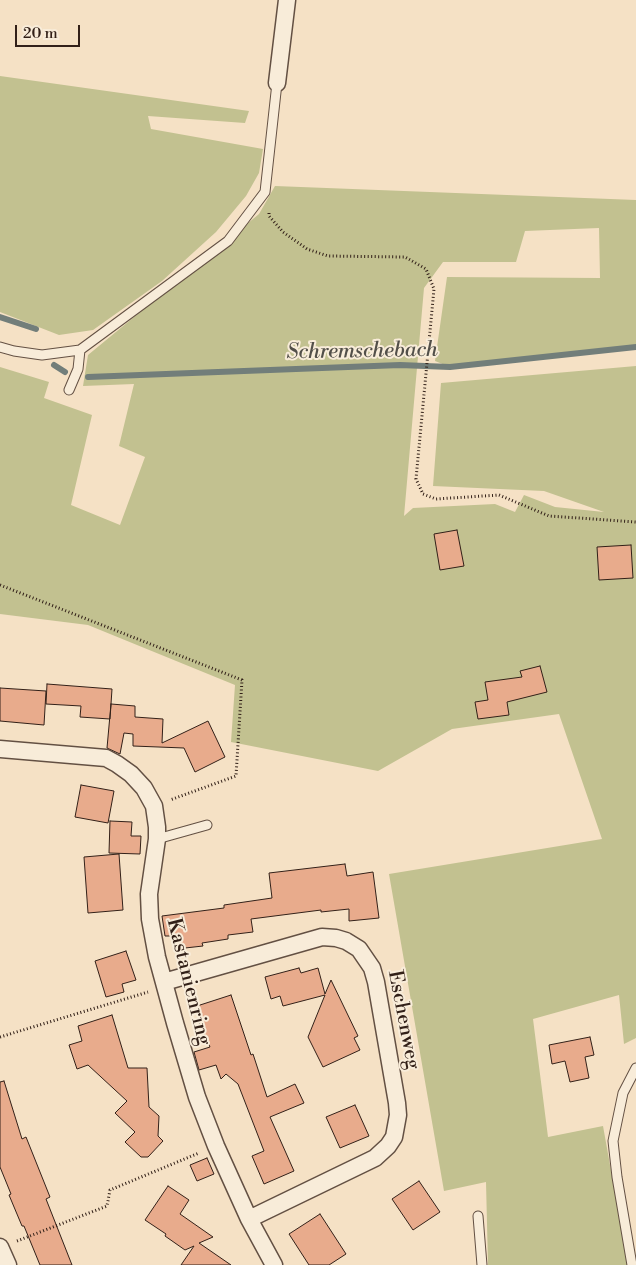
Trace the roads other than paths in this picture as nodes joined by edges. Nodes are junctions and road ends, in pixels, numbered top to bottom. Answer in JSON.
{"nodes":[{"id":1,"x":287,"y":0,"type":"edge"},
{"id":2,"x":277,"y":83,"type":"joint"},
{"id":3,"x":0,"y":346,"type":"edge"},
{"id":4,"x":80,"y":350,"type":"junction"},
{"id":5,"x":69,"y":390,"type":"dead end"},
{"id":6,"x":0,"y":749,"type":"edge"},
{"id":7,"x":207,"y":825,"type":"dead end"},
{"id":8,"x":157,"y":839,"type":"junction"},
{"id":9,"x":164,"y":982,"type":"junction"},
{"id":10,"x":636,"y":1068,"type":"edge"},
{"id":11,"x":478,"y":1216,"type":"dead end"},
{"id":12,"x":249,"y":1219,"type":"junction"},
{"id":13,"x":0,"y":1247,"type":"edge"},
{"id":14,"x":8,"y":1265,"type":"edge"},
{"id":15,"x":274,"y":1265,"type":"edge"},
{"id":16,"x":482,"y":1265,"type":"edge"},
{"id":17,"x":632,"y":1265,"type":"edge"}],
"edges":[{"from":1,"to":2,"type":"street"},
{"from":2,"to":4,"type":"lane"},
{"from":3,"to":4,"type":"lane"},
{"from":4,"to":5,"type":"lane"},
{"from":6,"to":8,"type":"street","name":"Kastanienring"},
{"from":7,"to":8,"type":"lane"},
{"from":8,"to":9,"type":"street","name":"Kastanienring"},
{"from":9,"to":12,"type":"street","name":"Kastanienring"},
{"from":9,"to":12,"type":"street","name":"Eschenweg"},
{"from":10,"to":17,"type":"lane"},
{"from":11,"to":16,"type":"lane"},
{"from":12,"to":15,"type":"street","name":"Kastanienring"},
{"from":13,"to":14,"type":"street"}]}
